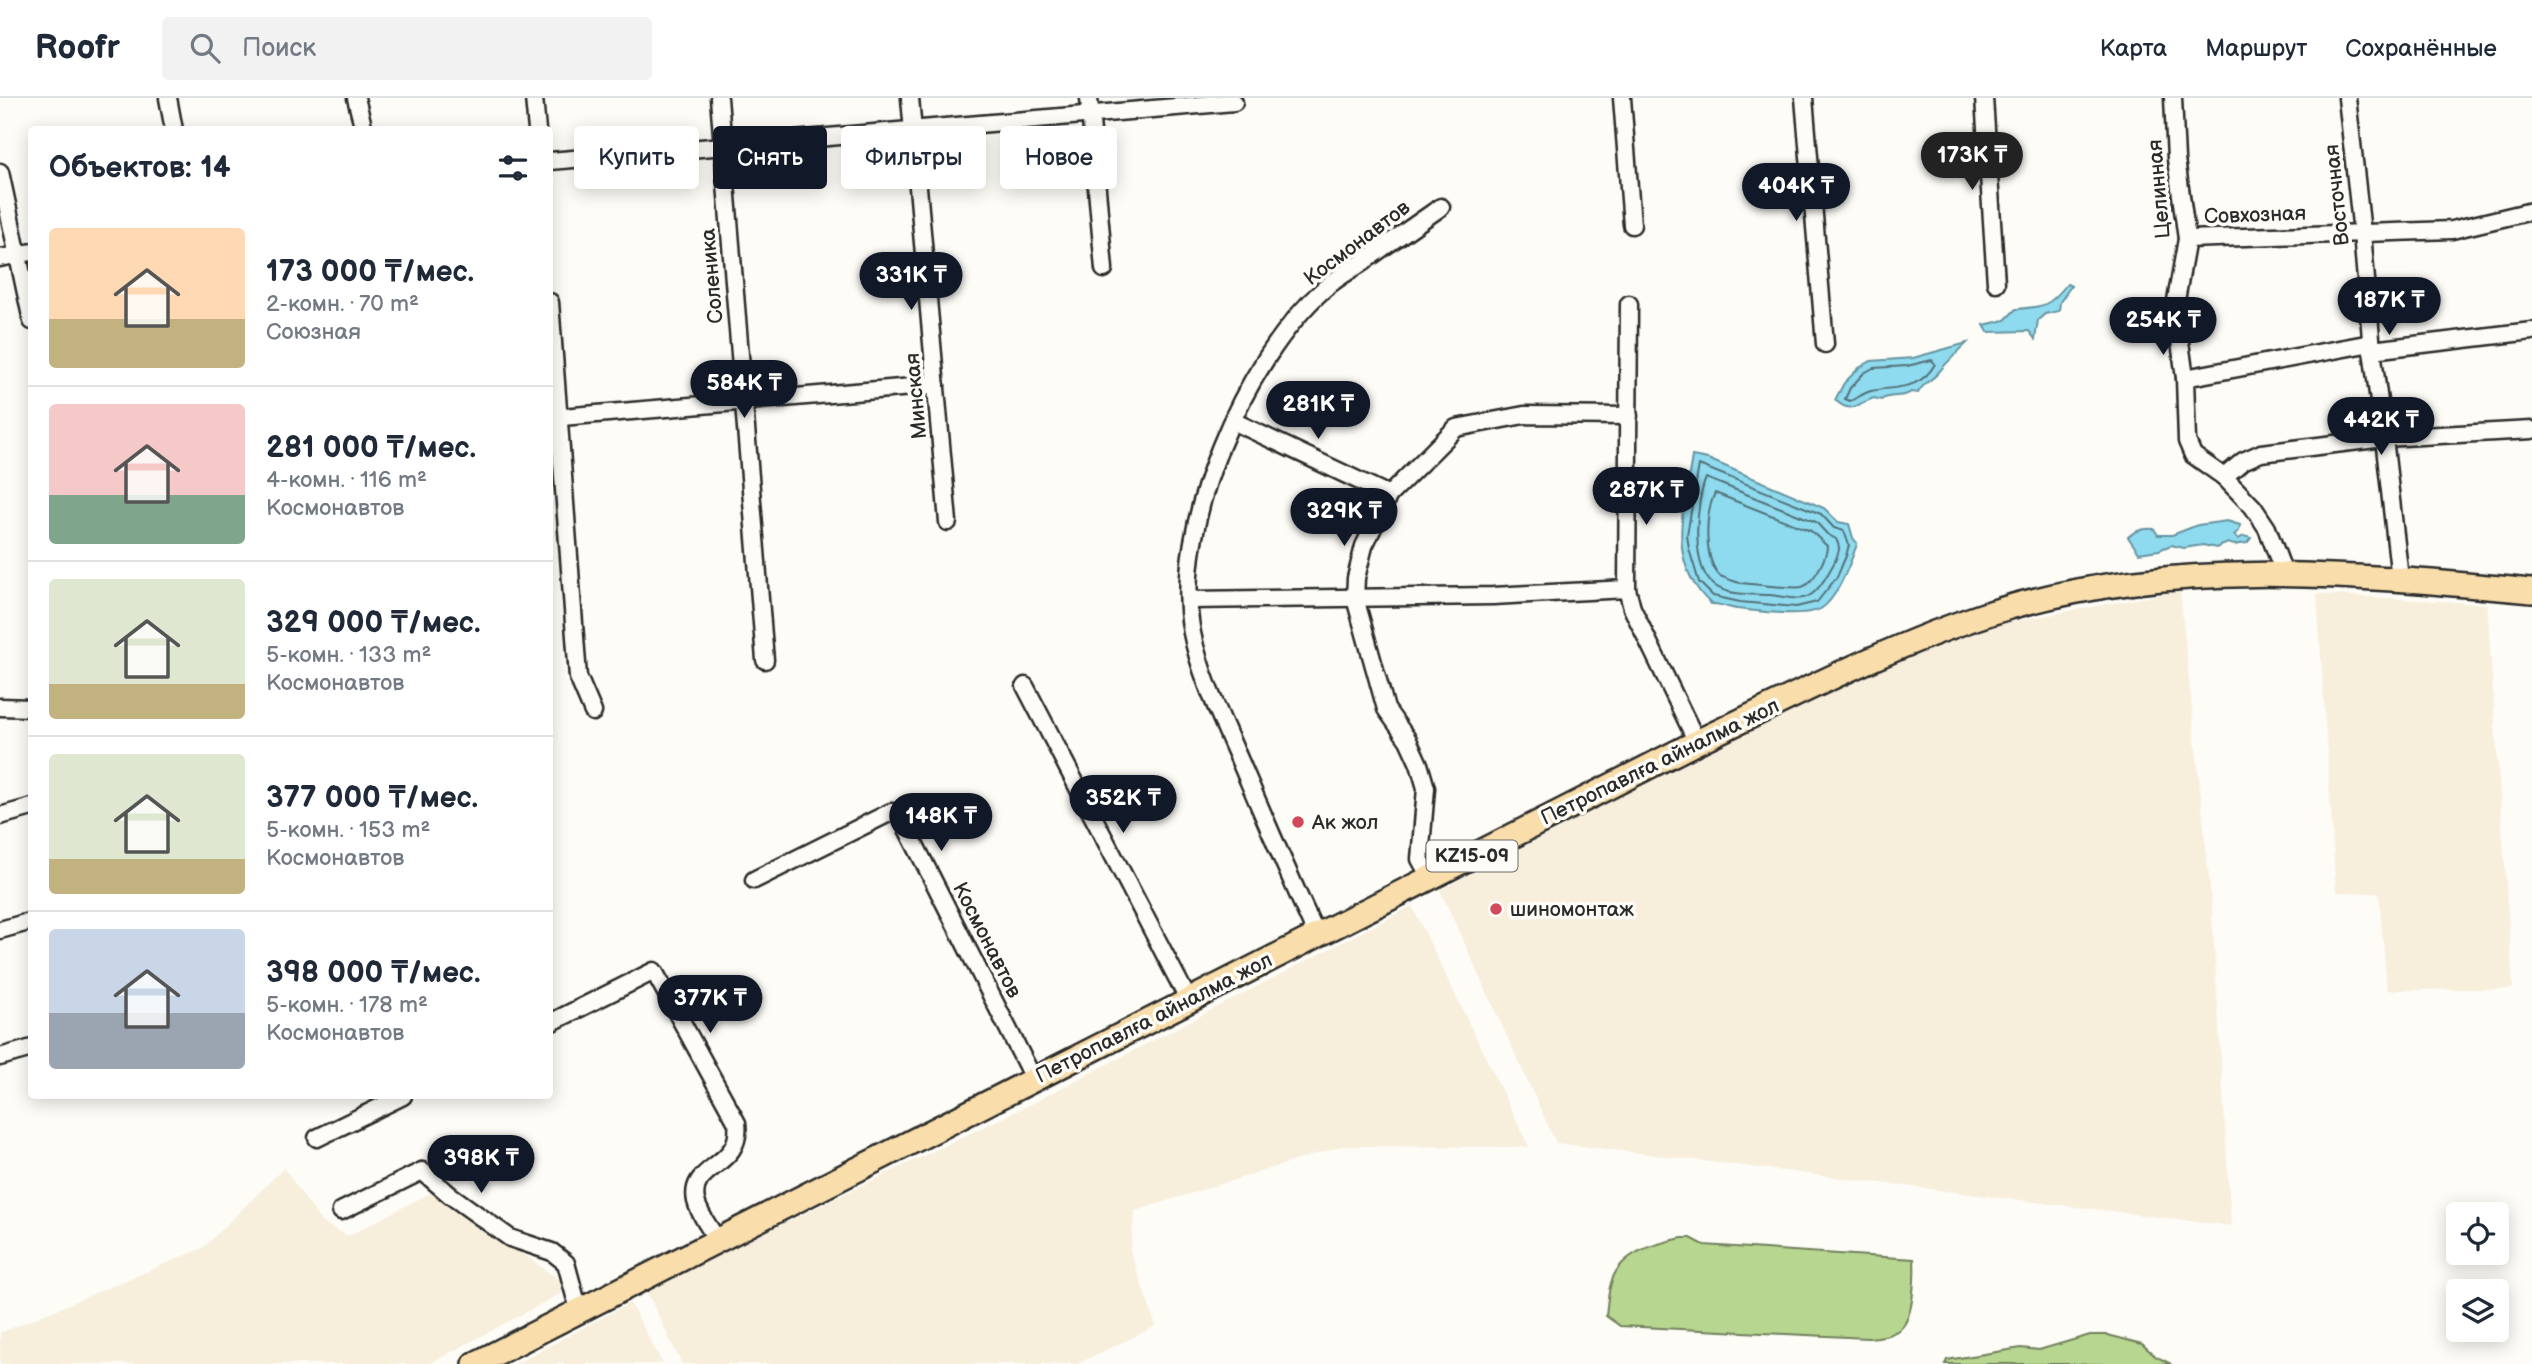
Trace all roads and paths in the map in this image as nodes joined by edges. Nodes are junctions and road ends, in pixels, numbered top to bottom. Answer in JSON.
{"nodes":[{"id":1,"x":168,"y":98,"type":"edge"},
{"id":2,"x":356,"y":98,"type":"edge"},
{"id":3,"x":534,"y":98,"type":"edge"},
{"id":4,"x":719,"y":98,"type":"edge"},
{"id":5,"x":910,"y":98,"type":"edge"},
{"id":6,"x":1622,"y":98,"type":"edge"},
{"id":7,"x":1804,"y":98,"type":"edge"},
{"id":8,"x":1984,"y":98,"type":"edge"},
{"id":9,"x":2172,"y":98,"type":"edge"},
{"id":10,"x":2347,"y":98,"type":"edge"},
{"id":11,"x":1234,"y":102,"type":"dead end"},
{"id":12,"x":1090,"y":106,"type":"edge"},
{"id":13,"x":173,"y":126,"type":"edge"},
{"id":14,"x":362,"y":126,"type":"edge"},
{"id":15,"x":537,"y":126,"type":"edge"},
{"id":16,"x":721,"y":126,"type":"edge"},
{"id":17,"x":913,"y":126,"type":"edge"},
{"id":18,"x":942,"y":126,"type":"edge"},
{"id":19,"x":713,"y":147,"type":"edge"},
{"id":20,"x":553,"y":161,"type":"edge"},
{"id":21,"x":0,"y":173,"type":"edge"},
{"id":22,"x":727,"y":189,"type":"edge"},
{"id":23,"x":918,"y":189,"type":"edge"},
{"id":24,"x":1441,"y":207,"type":"dead end"},
{"id":25,"x":2532,"y":211,"type":"edge"},
{"id":26,"x":1632,"y":225,"type":"dead end"},
{"id":27,"x":2362,"y":233,"type":"junction"},
{"id":28,"x":2187,"y":239,"type":"junction"},
{"id":29,"x":24,"y":253,"type":"edge"},
{"id":30,"x":0,"y":258,"type":"edge"},
{"id":31,"x":1104,"y":269,"type":"dead end"},
{"id":32,"x":1996,"y":283,"type":"dead end"},
{"id":33,"x":28,"y":287,"type":"edge"},
{"id":34,"x":1629,"y":304,"type":"dead end"},
{"id":35,"x":2532,"y":331,"type":"edge"},
{"id":36,"x":1825,"y":344,"type":"dead end"},
{"id":37,"x":2372,"y":347,"type":"junction"},
{"id":38,"x":2185,"y":378,"type":"junction"},
{"id":39,"x":936,"y":385,"type":"junction"},
{"id":40,"x":553,"y":389,"type":"edge"},
{"id":41,"x":744,"y":401,"type":"junction"},
{"id":42,"x":1629,"y":416,"type":"junction"},
{"id":43,"x":554,"y":418,"type":"edge"},
{"id":44,"x":1233,"y":421,"type":"junction"},
{"id":45,"x":2532,"y":430,"type":"edge"},
{"id":46,"x":2384,"y":438,"type":"junction"},
{"id":47,"x":2224,"y":477,"type":"junction"},
{"id":48,"x":1389,"y":495,"type":"junction"},
{"id":49,"x":948,"y":522,"type":"dead end"},
{"id":50,"x":2284,"y":573,"type":"junction"},
{"id":51,"x":2400,"y":579,"type":"junction"},
{"id":52,"x":1626,"y":589,"type":"junction"},
{"id":53,"x":2532,"y":591,"type":"edge"},
{"id":54,"x":1355,"y":598,"type":"junction"},
{"id":55,"x":1190,"y":600,"type":"junction"},
{"id":56,"x":765,"y":660,"type":"dead end"},
{"id":57,"x":1024,"y":686,"type":"dead end"},
{"id":58,"x":0,"y":707,"type":"edge"},
{"id":59,"x":28,"y":708,"type":"edge"},
{"id":60,"x":593,"y":712,"type":"dead end"},
{"id":61,"x":1697,"y":742,"type":"junction"},
{"id":62,"x":28,"y":808,"type":"edge"},
{"id":63,"x":0,"y":816,"type":"edge"},
{"id":64,"x":1430,"y":877,"type":"junction"},
{"id":65,"x":754,"y":880,"type":"dead end"},
{"id":66,"x":28,"y":922,"type":"edge"},
{"id":67,"x":0,"y":930,"type":"edge"},
{"id":68,"x":1317,"y":936,"type":"junction"},
{"id":69,"x":1189,"y":1001,"type":"junction"},
{"id":70,"x":553,"y":1022,"type":"edge"},
{"id":71,"x":28,"y":1049,"type":"edge"},
{"id":72,"x":0,"y":1057,"type":"edge"},
{"id":73,"x":1034,"y":1080,"type":"junction"},
{"id":74,"x":397,"y":1099,"type":"edge"},
{"id":75,"x":317,"y":1138,"type":"dead end"},
{"id":76,"x":341,"y":1211,"type":"dead end"},
{"id":77,"x":717,"y":1240,"type":"junction"},
{"id":78,"x":579,"y":1311,"type":"junction"},
{"id":79,"x":475,"y":1364,"type":"edge"}],
"edges":[{"from":1,"to":13,"type":"street"},
{"from":2,"to":14,"type":"street"},
{"from":3,"to":15,"type":"street"},
{"from":4,"to":16,"type":"street","name":"Соленика"},
{"from":5,"to":17,"type":"street","name":"Минская"},
{"from":6,"to":26,"type":"street"},
{"from":7,"to":36,"type":"street"},
{"from":8,"to":32,"type":"street"},
{"from":9,"to":28,"type":"street","name":"Целинная"},
{"from":10,"to":27,"type":"street","name":"Восточная"},
{"from":11,"to":12,"type":"street"},
{"from":12,"to":18,"type":"street"},
{"from":12,"to":31,"type":"street"},
{"from":19,"to":20,"type":"street"},
{"from":21,"to":29,"type":"street"},
{"from":22,"to":41,"type":"street","name":"Соленика"},
{"from":23,"to":39,"type":"street","name":"Минская"},
{"from":24,"to":44,"type":"street","name":"Космонавтов"},
{"from":25,"to":27,"type":"street","name":"Совхозная"},
{"from":27,"to":28,"type":"street","name":"Совхозная"},
{"from":27,"to":37,"type":"street","name":"Восточная"},
{"from":28,"to":38,"type":"street","name":"Целинная"},
{"from":29,"to":30,"type":"street"},
{"from":29,"to":33,"type":"street"},
{"from":34,"to":42,"type":"street"},
{"from":35,"to":37,"type":"street"},
{"from":37,"to":38,"type":"street"},
{"from":37,"to":46,"type":"street","name":"Восточная"},
{"from":38,"to":47,"type":"street","name":"Целинная"},
{"from":39,"to":41,"type":"street"},
{"from":39,"to":49,"type":"street","name":"Минская"},
{"from":40,"to":43,"type":"street"},
{"from":41,"to":43,"type":"street"},
{"from":41,"to":56,"type":"street","name":"Соленика"},
{"from":42,"to":48,"type":"street"},
{"from":42,"to":52,"type":"street"},
{"from":43,"to":60,"type":"street"},
{"from":44,"to":48,"type":"street"},
{"from":44,"to":55,"type":"street","name":"Космонавтов"},
{"from":45,"to":46,"type":"street"},
{"from":46,"to":47,"type":"street"},
{"from":46,"to":51,"type":"street","name":"Восточная"},
{"from":47,"to":50,"type":"street","name":"Целинная"},
{"from":48,"to":54,"type":"street"},
{"from":50,"to":51,"type":"highway","name":"Петропавлға айналма жол","number":"KZ15-09"},
{"from":50,"to":61,"type":"highway","name":"Петропавлға айналма жол","number":"KZ15-09"},
{"from":51,"to":53,"type":"highway","name":"Петропавлға айналма жол","number":"KZ15-09"},
{"from":52,"to":54,"type":"street"},
{"from":52,"to":61,"type":"street"},
{"from":54,"to":55,"type":"street"},
{"from":54,"to":64,"type":"street"},
{"from":55,"to":68,"type":"street","name":"Космонавтов"},
{"from":57,"to":69,"type":"street"},
{"from":58,"to":59,"type":"street"},
{"from":61,"to":64,"type":"highway","name":"Петропавлға айналма жол","number":"KZ15-09"},
{"from":62,"to":63,"type":"street"},
{"from":64,"to":68,"type":"highway","name":"Петропавлға айналма жол","number":"KZ15-09"},
{"from":65,"to":73,"type":"street","name":"Космонавтов"},
{"from":66,"to":67,"type":"street"},
{"from":68,"to":69,"type":"highway","name":"Петропавлға айналма жол","number":"KZ15-09"},
{"from":69,"to":73,"type":"highway","name":"Петропавлға айналма жол","number":"KZ15-09"},
{"from":70,"to":77,"type":"street"},
{"from":71,"to":72,"type":"street"},
{"from":73,"to":77,"type":"highway","name":"Петропавлға айналма жол","number":"KZ15-09"},
{"from":74,"to":75,"type":"street"},
{"from":76,"to":78,"type":"street"},
{"from":77,"to":78,"type":"highway","name":"Петропавлға айналма жол","number":"KZ15-09"},
{"from":78,"to":79,"type":"highway","name":"Петропавлға айналма жол","number":"KZ15-09"}]}
